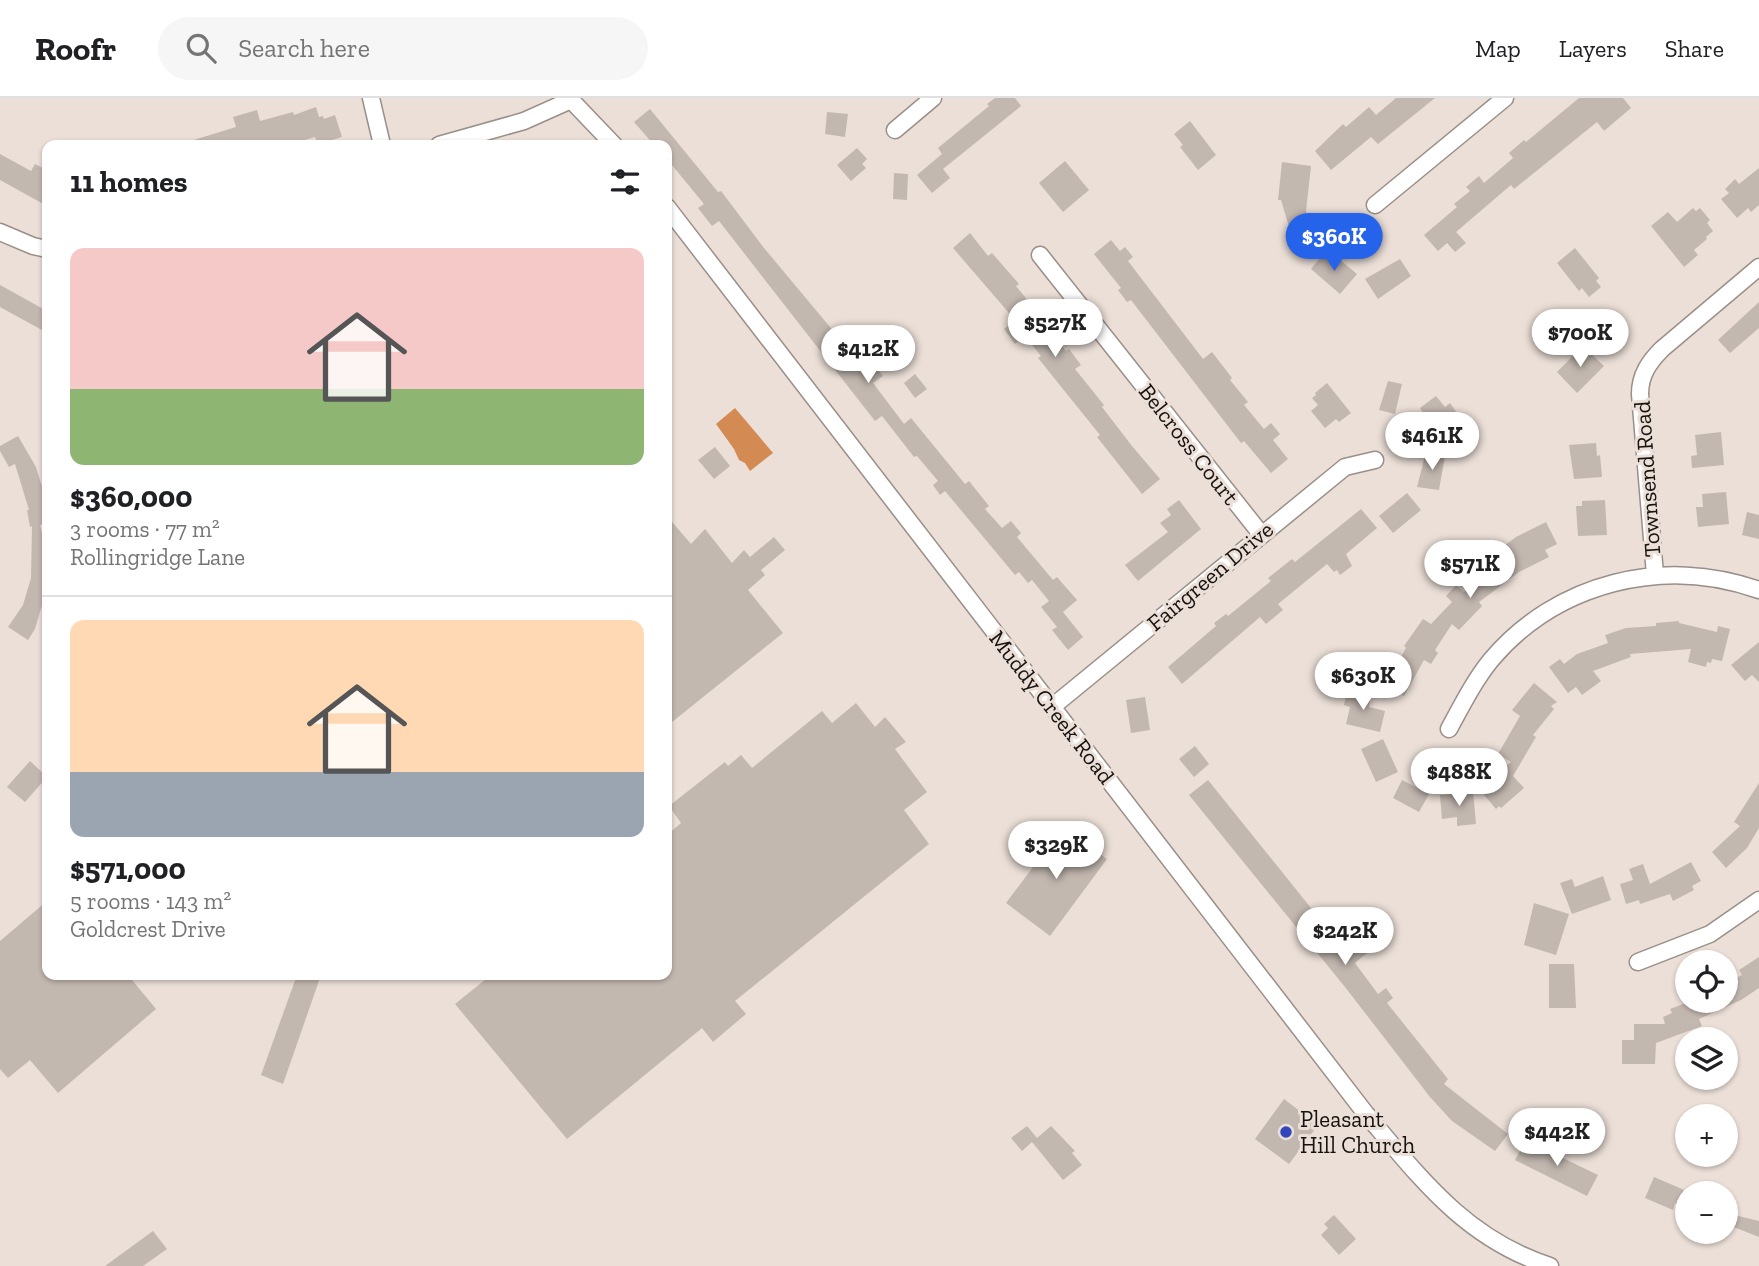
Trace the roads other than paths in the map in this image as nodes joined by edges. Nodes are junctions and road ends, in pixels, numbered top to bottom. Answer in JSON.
{"nodes":[{"id":1,"x":372,"y":98,"type":"edge"},
{"id":2,"x":933,"y":98,"type":"edge"},
{"id":3,"x":1505,"y":98,"type":"edge"},
{"id":4,"x":571,"y":99,"type":"edge"},
{"id":5,"x":895,"y":130,"type":"dead end"},
{"id":6,"x":381,"y":140,"type":"edge"},
{"id":7,"x":457,"y":140,"type":"edge"},
{"id":8,"x":609,"y":140,"type":"edge"},
{"id":9,"x":1375,"y":205,"type":"dead end"},
{"id":10,"x":672,"y":213,"type":"edge"},
{"id":11,"x":0,"y":232,"type":"edge"},
{"id":12,"x":42,"y":248,"type":"edge"},
{"id":13,"x":1040,"y":255,"type":"dead end"},
{"id":14,"x":1759,"y":267,"type":"edge"},
{"id":15,"x":1375,"y":460,"type":"dead end"},
{"id":16,"x":1261,"y":534,"type":"junction"},
{"id":17,"x":1655,"y":575,"type":"junction"},
{"id":18,"x":1759,"y":590,"type":"edge"},
{"id":19,"x":1052,"y":706,"type":"junction"},
{"id":20,"x":1449,"y":729,"type":"dead end"},
{"id":21,"x":1759,"y":900,"type":"edge"},
{"id":22,"x":1638,"y":962,"type":"dead end"},
{"id":23,"x":1550,"y":1266,"type":"edge"}],
"edges":[{"from":1,"to":6,"type":"street"},
{"from":2,"to":5,"type":"street"},
{"from":3,"to":9,"type":"street"},
{"from":4,"to":7,"type":"street"},
{"from":4,"to":8,"type":"street"},
{"from":10,"to":19,"type":"street","name":"Muddy Creek Road"},
{"from":11,"to":12,"type":"street"},
{"from":13,"to":16,"type":"street","name":"Belcross Court"},
{"from":14,"to":17,"type":"street","name":"Townsend Road"},
{"from":15,"to":16,"type":"street","name":"Fairgreen Drive"},
{"from":16,"to":19,"type":"street","name":"Fairgreen Drive"},
{"from":17,"to":18,"type":"street"},
{"from":17,"to":20,"type":"street"},
{"from":19,"to":23,"type":"street","name":"Muddy Creek Road"},
{"from":21,"to":22,"type":"street"}]}
